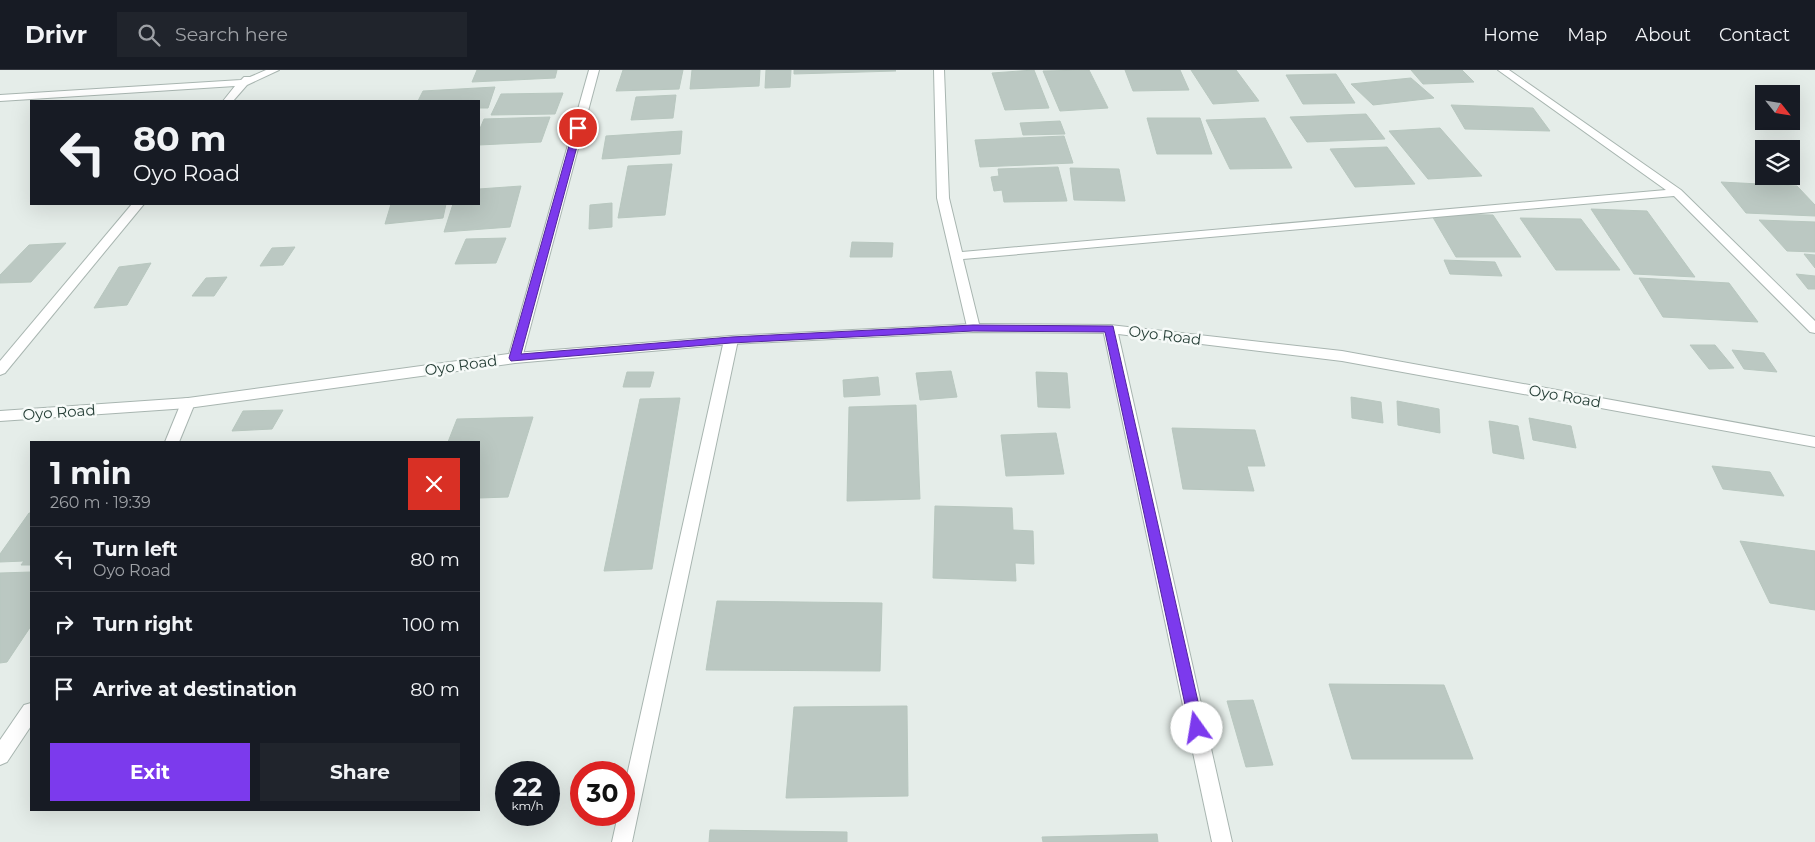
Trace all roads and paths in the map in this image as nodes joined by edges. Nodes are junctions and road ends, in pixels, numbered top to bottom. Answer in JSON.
{"nodes":[{"id":1,"x":254,"y":70,"type":"edge"},
{"id":2,"x":274,"y":70,"type":"edge"},
{"id":3,"x":594,"y":70,"type":"edge"},
{"id":4,"x":939,"y":70,"type":"edge"},
{"id":5,"x":1503,"y":70,"type":"edge"},
{"id":6,"x":244,"y":83,"type":"junction"},
{"id":7,"x":0,"y":98,"type":"edge"},
{"id":8,"x":229,"y":100,"type":"edge"},
{"id":9,"x":1677,"y":192,"type":"junction"},
{"id":10,"x":137,"y":205,"type":"edge"},
{"id":11,"x":956,"y":256,"type":"junction"},
{"id":12,"x":973,"y":328,"type":"junction"},
{"id":13,"x":1110,"y":329,"type":"junction"},
{"id":14,"x":1815,"y":329,"type":"edge"},
{"id":15,"x":731,"y":340,"type":"junction"},
{"id":16,"x":514,"y":358,"type":"junction"},
{"id":17,"x":0,"y":370,"type":"edge"},
{"id":18,"x":188,"y":403,"type":"junction"},
{"id":19,"x":0,"y":416,"type":"edge"},
{"id":20,"x":172,"y":441,"type":"edge"},
{"id":21,"x":1815,"y":442,"type":"edge"},
{"id":22,"x":30,"y":713,"type":"edge"},
{"id":23,"x":0,"y":756,"type":"edge"},
{"id":24,"x":622,"y":842,"type":"edge"},
{"id":25,"x":1222,"y":842,"type":"edge"}],
"edges":[{"from":1,"to":6,"type":"street"},
{"from":2,"to":6,"type":"street"},
{"from":3,"to":16,"type":"street"},
{"from":4,"to":11,"type":"street"},
{"from":5,"to":9,"type":"street"},
{"from":6,"to":7,"type":"street"},
{"from":6,"to":8,"type":"street"},
{"from":9,"to":11,"type":"street"},
{"from":9,"to":14,"type":"street"},
{"from":10,"to":17,"type":"street"},
{"from":11,"to":12,"type":"street"},
{"from":12,"to":13,"type":"street","name":"Oyo Road"},
{"from":12,"to":15,"type":"street","name":"Oyo Road"},
{"from":13,"to":21,"type":"street","name":"Oyo Road"},
{"from":13,"to":25,"type":"street"},
{"from":15,"to":16,"type":"street","name":"Oyo Road"},
{"from":15,"to":24,"type":"street"},
{"from":16,"to":18,"type":"street","name":"Oyo Road"},
{"from":18,"to":19,"type":"street","name":"Oyo Road"},
{"from":18,"to":20,"type":"street"},
{"from":22,"to":23,"type":"street"}]}
